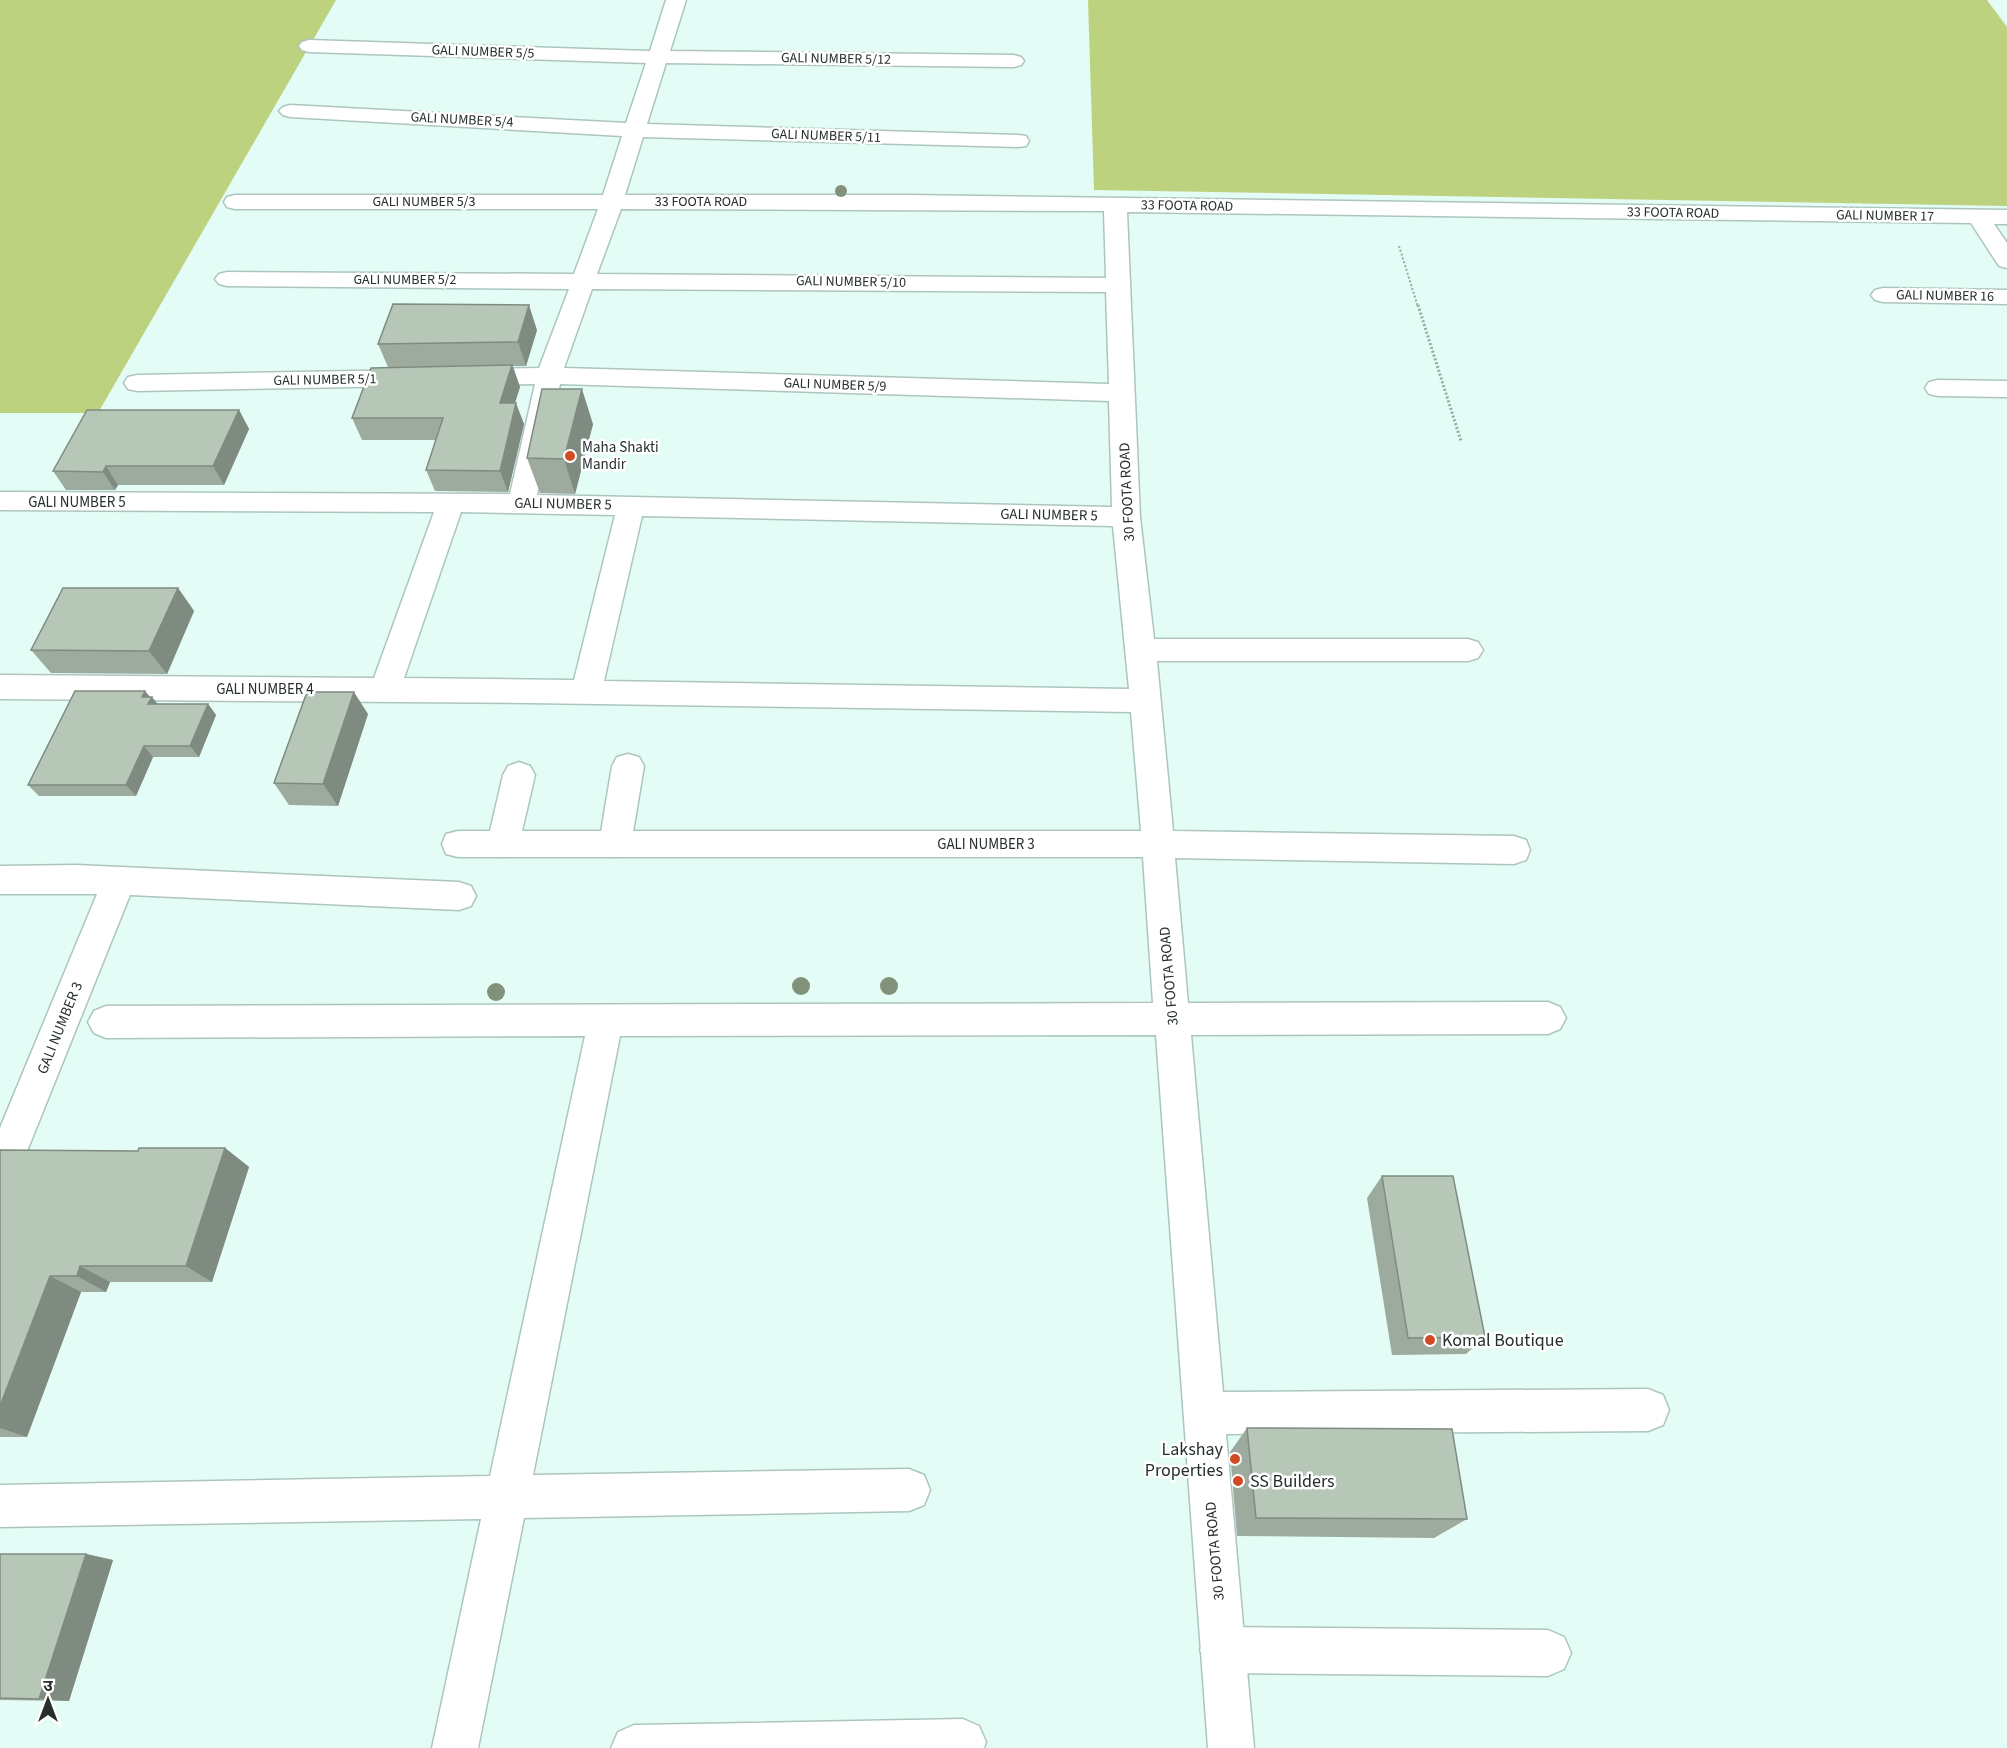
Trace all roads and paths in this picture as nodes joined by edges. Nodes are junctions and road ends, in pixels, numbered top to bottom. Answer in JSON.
{"nodes":[{"id":1,"x":676,"y":0,"type":"edge"},
{"id":2,"x":309,"y":46,"type":"dead end"},
{"id":3,"x":657,"y":57,"type":"junction"},
{"id":4,"x":1014,"y":62,"type":"dead end"},
{"id":5,"x":290,"y":111,"type":"dead end"},
{"id":6,"x":634,"y":130,"type":"junction"},
{"id":7,"x":1018,"y":141,"type":"dead end"},
{"id":8,"x":612,"y":201,"type":"junction"},
{"id":9,"x":235,"y":202,"type":"dead end"},
{"id":10,"x":1115,"y":205,"type":"junction"},
{"id":11,"x":1387,"y":208,"type":"junction"},
{"id":12,"x":1762,"y":214,"type":"joint"},
{"id":13,"x":1978,"y":217,"type":"junction"},
{"id":14,"x":2007,"y":217,"type":"edge"},
{"id":15,"x":2007,"y":261,"type":"edge"},
{"id":16,"x":227,"y":279,"type":"dead end"},
{"id":17,"x":584,"y":280,"type":"junction"},
{"id":18,"x":1118,"y":285,"type":"junction"},
{"id":19,"x":1883,"y":295,"type":"dead end"},
{"id":20,"x":2007,"y":297,"type":"edge"},
{"id":21,"x":549,"y":376,"type":"junction"},
{"id":22,"x":137,"y":383,"type":"dead end"},
{"id":23,"x":1938,"y":388,"type":"dead end"},
{"id":24,"x":2007,"y":389,"type":"edge"},
{"id":25,"x":1122,"y":393,"type":"junction"},
{"id":26,"x":1461,"y":441,"type":"dead end"},
{"id":27,"x":0,"y":501,"type":"edge"},
{"id":28,"x":451,"y":503,"type":"junction"},
{"id":29,"x":522,"y":503,"type":"junction"},
{"id":30,"x":631,"y":505,"type":"junction"},
{"id":31,"x":1126,"y":517,"type":"junction"},
{"id":32,"x":1141,"y":650,"type":"junction"},
{"id":33,"x":1468,"y":650,"type":"dead end"},
{"id":34,"x":0,"y":687,"type":"edge"},
{"id":35,"x":385,"y":690,"type":"junction"},
{"id":36,"x":586,"y":692,"type":"junction"},
{"id":37,"x":1146,"y":701,"type":"junction"},
{"id":38,"x":628,"y":766,"type":"dead end"},
{"id":39,"x":519,"y":775,"type":"dead end"},
{"id":40,"x":458,"y":844,"type":"dead end"},
{"id":41,"x":503,"y":844,"type":"junction"},
{"id":42,"x":615,"y":844,"type":"junction"},
{"id":43,"x":1158,"y":844,"type":"junction"},
{"id":44,"x":1514,"y":850,"type":"dead end"},
{"id":45,"x":0,"y":880,"type":"edge"},
{"id":46,"x":119,"y":882,"type":"junction"},
{"id":47,"x":459,"y":896,"type":"dead end"},
{"id":48,"x":1548,"y":1018,"type":"dead end"},
{"id":49,"x":1173,"y":1019,"type":"junction"},
{"id":50,"x":606,"y":1020,"type":"junction"},
{"id":51,"x":106,"y":1022,"type":"dead end"},
{"id":52,"x":4,"y":1155,"type":"edge"},
{"id":53,"x":1648,"y":1410,"type":"dead end"},
{"id":54,"x":1204,"y":1413,"type":"junction"},
{"id":55,"x":909,"y":1490,"type":"dead end"},
{"id":56,"x":506,"y":1497,"type":"junction"},
{"id":57,"x":0,"y":1506,"type":"edge"},
{"id":58,"x":1223,"y":1650,"type":"junction"},
{"id":59,"x":1548,"y":1653,"type":"dead end"},
{"id":60,"x":963,"y":1742,"type":"dead end"},
{"id":61,"x":455,"y":1748,"type":"edge"},
{"id":62,"x":634,"y":1748,"type":"edge"},
{"id":63,"x":1231,"y":1748,"type":"edge"}],
"edges":[{"from":1,"to":3,"type":"street"},
{"from":2,"to":3,"type":"street","name":"GALI NUMBER 5/5"},
{"from":3,"to":4,"type":"street","name":"GALI NUMBER 5/12"},
{"from":3,"to":6,"type":"street"},
{"from":5,"to":6,"type":"street","name":"GALI NUMBER 5/4"},
{"from":6,"to":7,"type":"street","name":"GALI NUMBER 5/11"},
{"from":6,"to":8,"type":"street"},
{"from":8,"to":9,"type":"street","name":"GALI NUMBER 5/3"},
{"from":8,"to":10,"type":"street","name":"33 FOOTA ROAD"},
{"from":8,"to":17,"type":"street"},
{"from":10,"to":11,"type":"street","name":"33 FOOTA ROAD"},
{"from":10,"to":18,"type":"street","name":"30 FOOTA ROAD"},
{"from":11,"to":12,"type":"street","name":"33 FOOTA ROAD"},
{"from":11,"to":26,"type":"path"},
{"from":12,"to":13,"type":"street","name":"GALI NUMBER 17"},
{"from":13,"to":14,"type":"street","name":"GALI NUMBER 17"},
{"from":13,"to":15,"type":"street"},
{"from":16,"to":17,"type":"street","name":"GALI NUMBER 5/2"},
{"from":17,"to":18,"type":"street","name":"GALI NUMBER 5/10"},
{"from":17,"to":21,"type":"street"},
{"from":18,"to":25,"type":"street","name":"30 FOOTA ROAD"},
{"from":19,"to":20,"type":"street","name":"GALI NUMBER 16"},
{"from":21,"to":22,"type":"street","name":"GALI NUMBER 5/1"},
{"from":21,"to":25,"type":"street","name":"GALI NUMBER 5/9"},
{"from":21,"to":29,"type":"street"},
{"from":23,"to":24,"type":"street"},
{"from":25,"to":31,"type":"street","name":"30 FOOTA ROAD"},
{"from":27,"to":28,"type":"street","name":"GALI NUMBER 5"},
{"from":28,"to":29,"type":"street","name":"GALI NUMBER 5"},
{"from":28,"to":35,"type":"street"},
{"from":29,"to":30,"type":"street","name":"GALI NUMBER 5"},
{"from":30,"to":31,"type":"street","name":"GALI NUMBER 5"},
{"from":30,"to":36,"type":"street"},
{"from":31,"to":32,"type":"street","name":"30 FOOTA ROAD"},
{"from":32,"to":33,"type":"street"},
{"from":32,"to":37,"type":"street","name":"30 FOOTA ROAD"},
{"from":34,"to":35,"type":"street","name":"GALI NUMBER 4"},
{"from":35,"to":36,"type":"street","name":"GALI NUMBER 4"},
{"from":36,"to":37,"type":"street","name":"GALI NUMBER 4"},
{"from":37,"to":43,"type":"street","name":"30 FOOTA ROAD"},
{"from":38,"to":42,"type":"street"},
{"from":39,"to":41,"type":"street"},
{"from":40,"to":41,"type":"street","name":"GALI NUMBER 3"},
{"from":41,"to":42,"type":"street","name":"GALI NUMBER 3"},
{"from":42,"to":43,"type":"street","name":"GALI NUMBER 3"},
{"from":43,"to":44,"type":"street","name":"GALI NUMBER 3"},
{"from":43,"to":49,"type":"street","name":"30 FOOTA ROAD"},
{"from":45,"to":46,"type":"street"},
{"from":46,"to":47,"type":"street"},
{"from":46,"to":52,"type":"street","name":"GALI NUMBER 3"},
{"from":48,"to":49,"type":"street"},
{"from":49,"to":50,"type":"street"},
{"from":49,"to":54,"type":"street","name":"30 FOOTA ROAD"},
{"from":50,"to":51,"type":"street"},
{"from":50,"to":56,"type":"street"},
{"from":53,"to":54,"type":"street"},
{"from":54,"to":58,"type":"street","name":"30 FOOTA ROAD"},
{"from":55,"to":56,"type":"street"},
{"from":56,"to":57,"type":"street"},
{"from":56,"to":61,"type":"street"},
{"from":58,"to":59,"type":"street"},
{"from":58,"to":63,"type":"street","name":"30 FOOTA ROAD"},
{"from":60,"to":62,"type":"street"}]}
